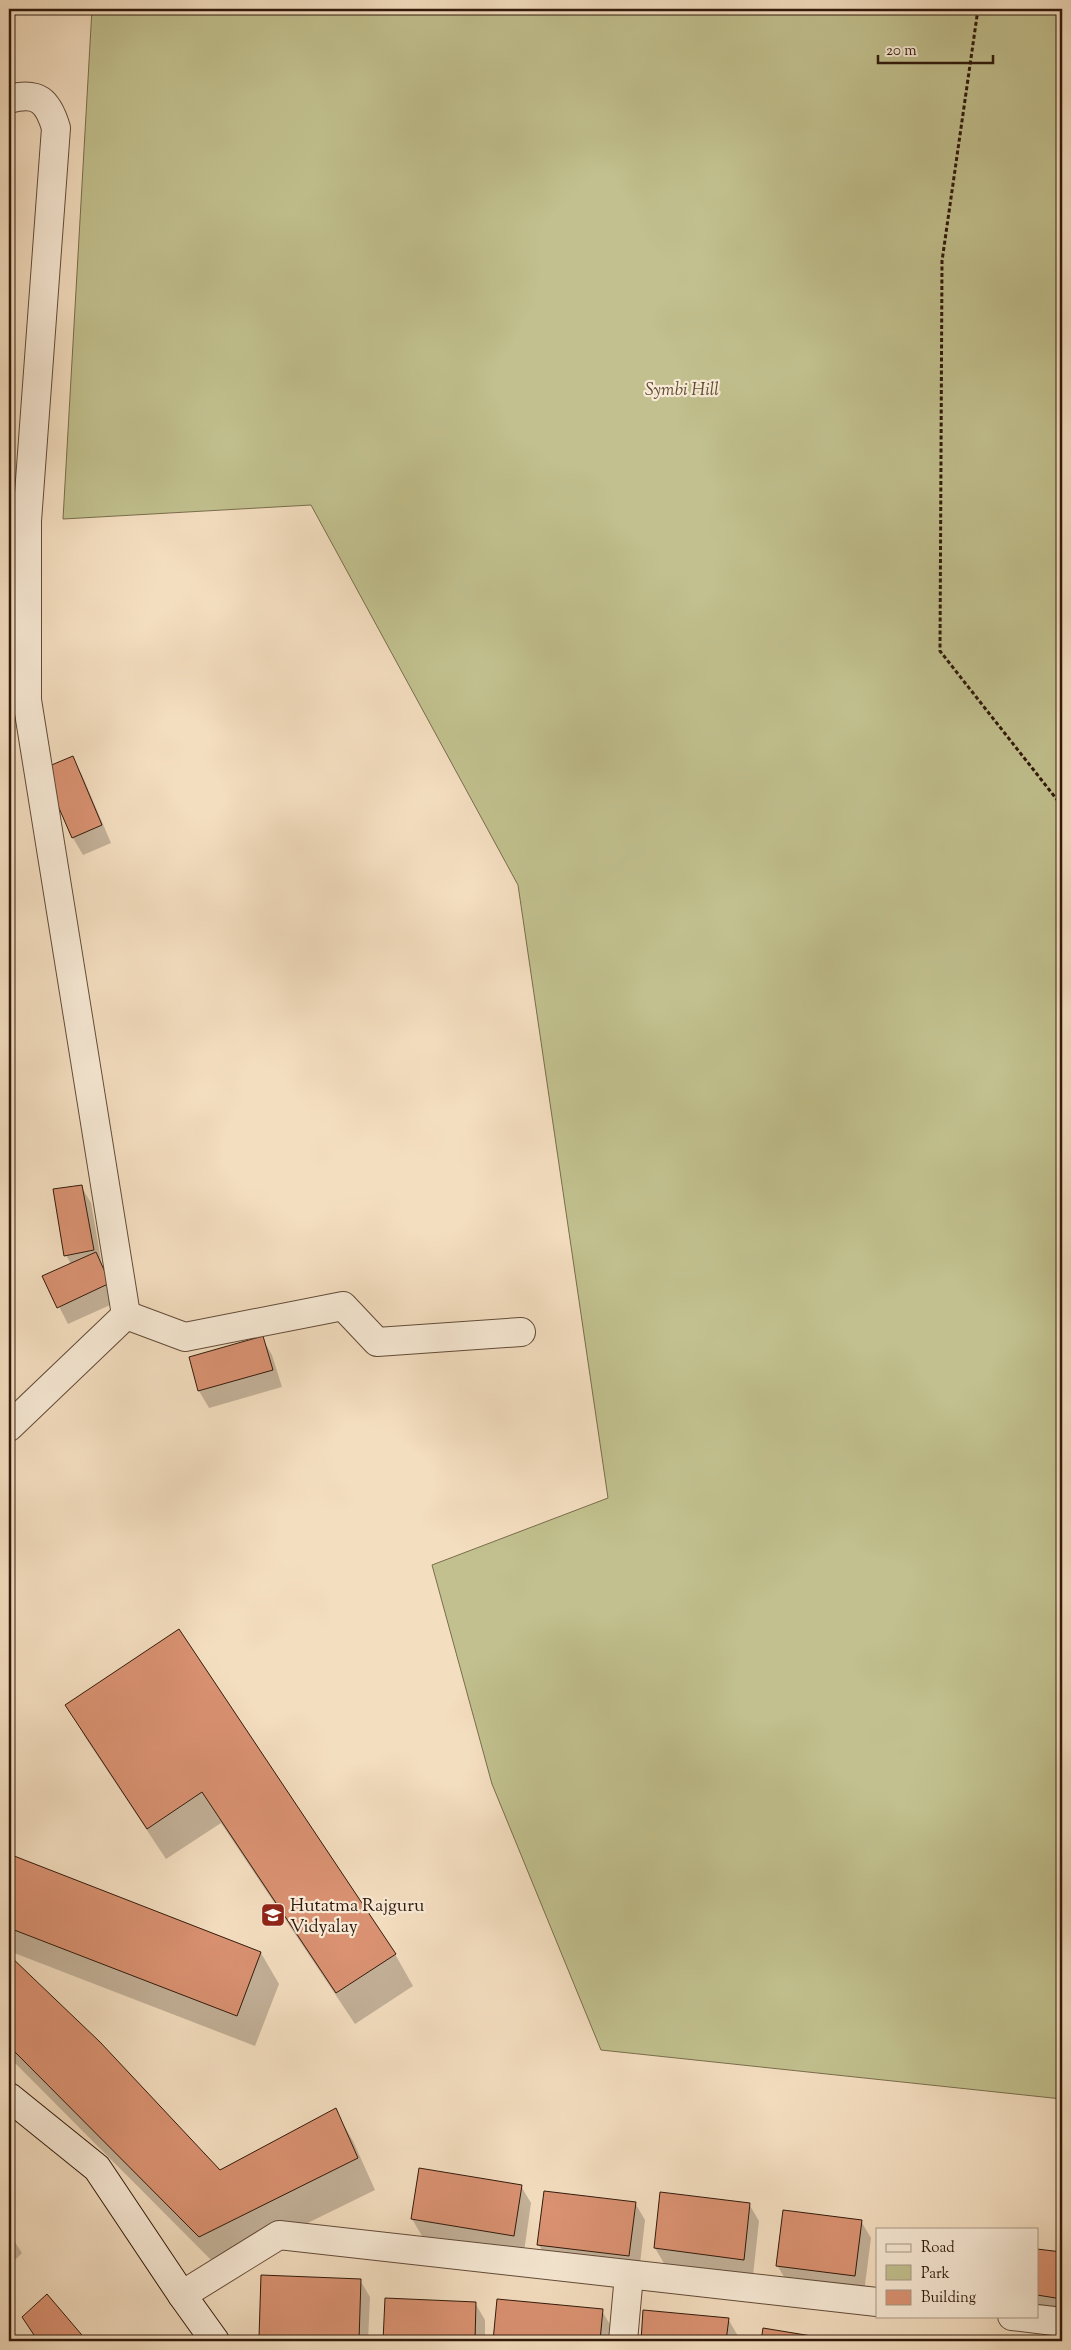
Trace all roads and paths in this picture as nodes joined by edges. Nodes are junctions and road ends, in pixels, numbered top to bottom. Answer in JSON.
{"nodes":[{"id":1,"x":256,"y":9,"type":"edge"},
{"id":2,"x":271,"y":9,"type":"edge"},
{"id":3,"x":978,"y":9,"type":"edge"},
{"id":4,"x":9,"y":99,"type":"edge"},
{"id":5,"x":1062,"y":806,"type":"edge"},
{"id":6,"x":126,"y":1315,"type":"junction"},
{"id":7,"x":521,"y":1332,"type":"dead end"},
{"id":8,"x":9,"y":1427,"type":"edge"},
{"id":9,"x":9,"y":2097,"type":"edge"},
{"id":10,"x":629,"y":2275,"type":"junction"},
{"id":11,"x":182,"y":2295,"type":"junction"},
{"id":12,"x":876,"y":2302,"type":"edge"},
{"id":13,"x":1029,"y":2318,"type":"edge"},
{"id":14,"x":1062,"y":2322,"type":"edge"},
{"id":15,"x":215,"y":2341,"type":"edge"},
{"id":16,"x":623,"y":2341,"type":"edge"}],
"edges":[{"from":1,"to":2,"type":"path"},
{"from":3,"to":5,"type":"path"},
{"from":4,"to":6,"type":"street"},
{"from":6,"to":7,"type":"street"},
{"from":6,"to":8,"type":"street"},
{"from":9,"to":11,"type":"street"},
{"from":10,"to":11,"type":"street"},
{"from":10,"to":12,"type":"street"},
{"from":10,"to":16,"type":"street"},
{"from":11,"to":15,"type":"street"},
{"from":13,"to":14,"type":"street"}]}
